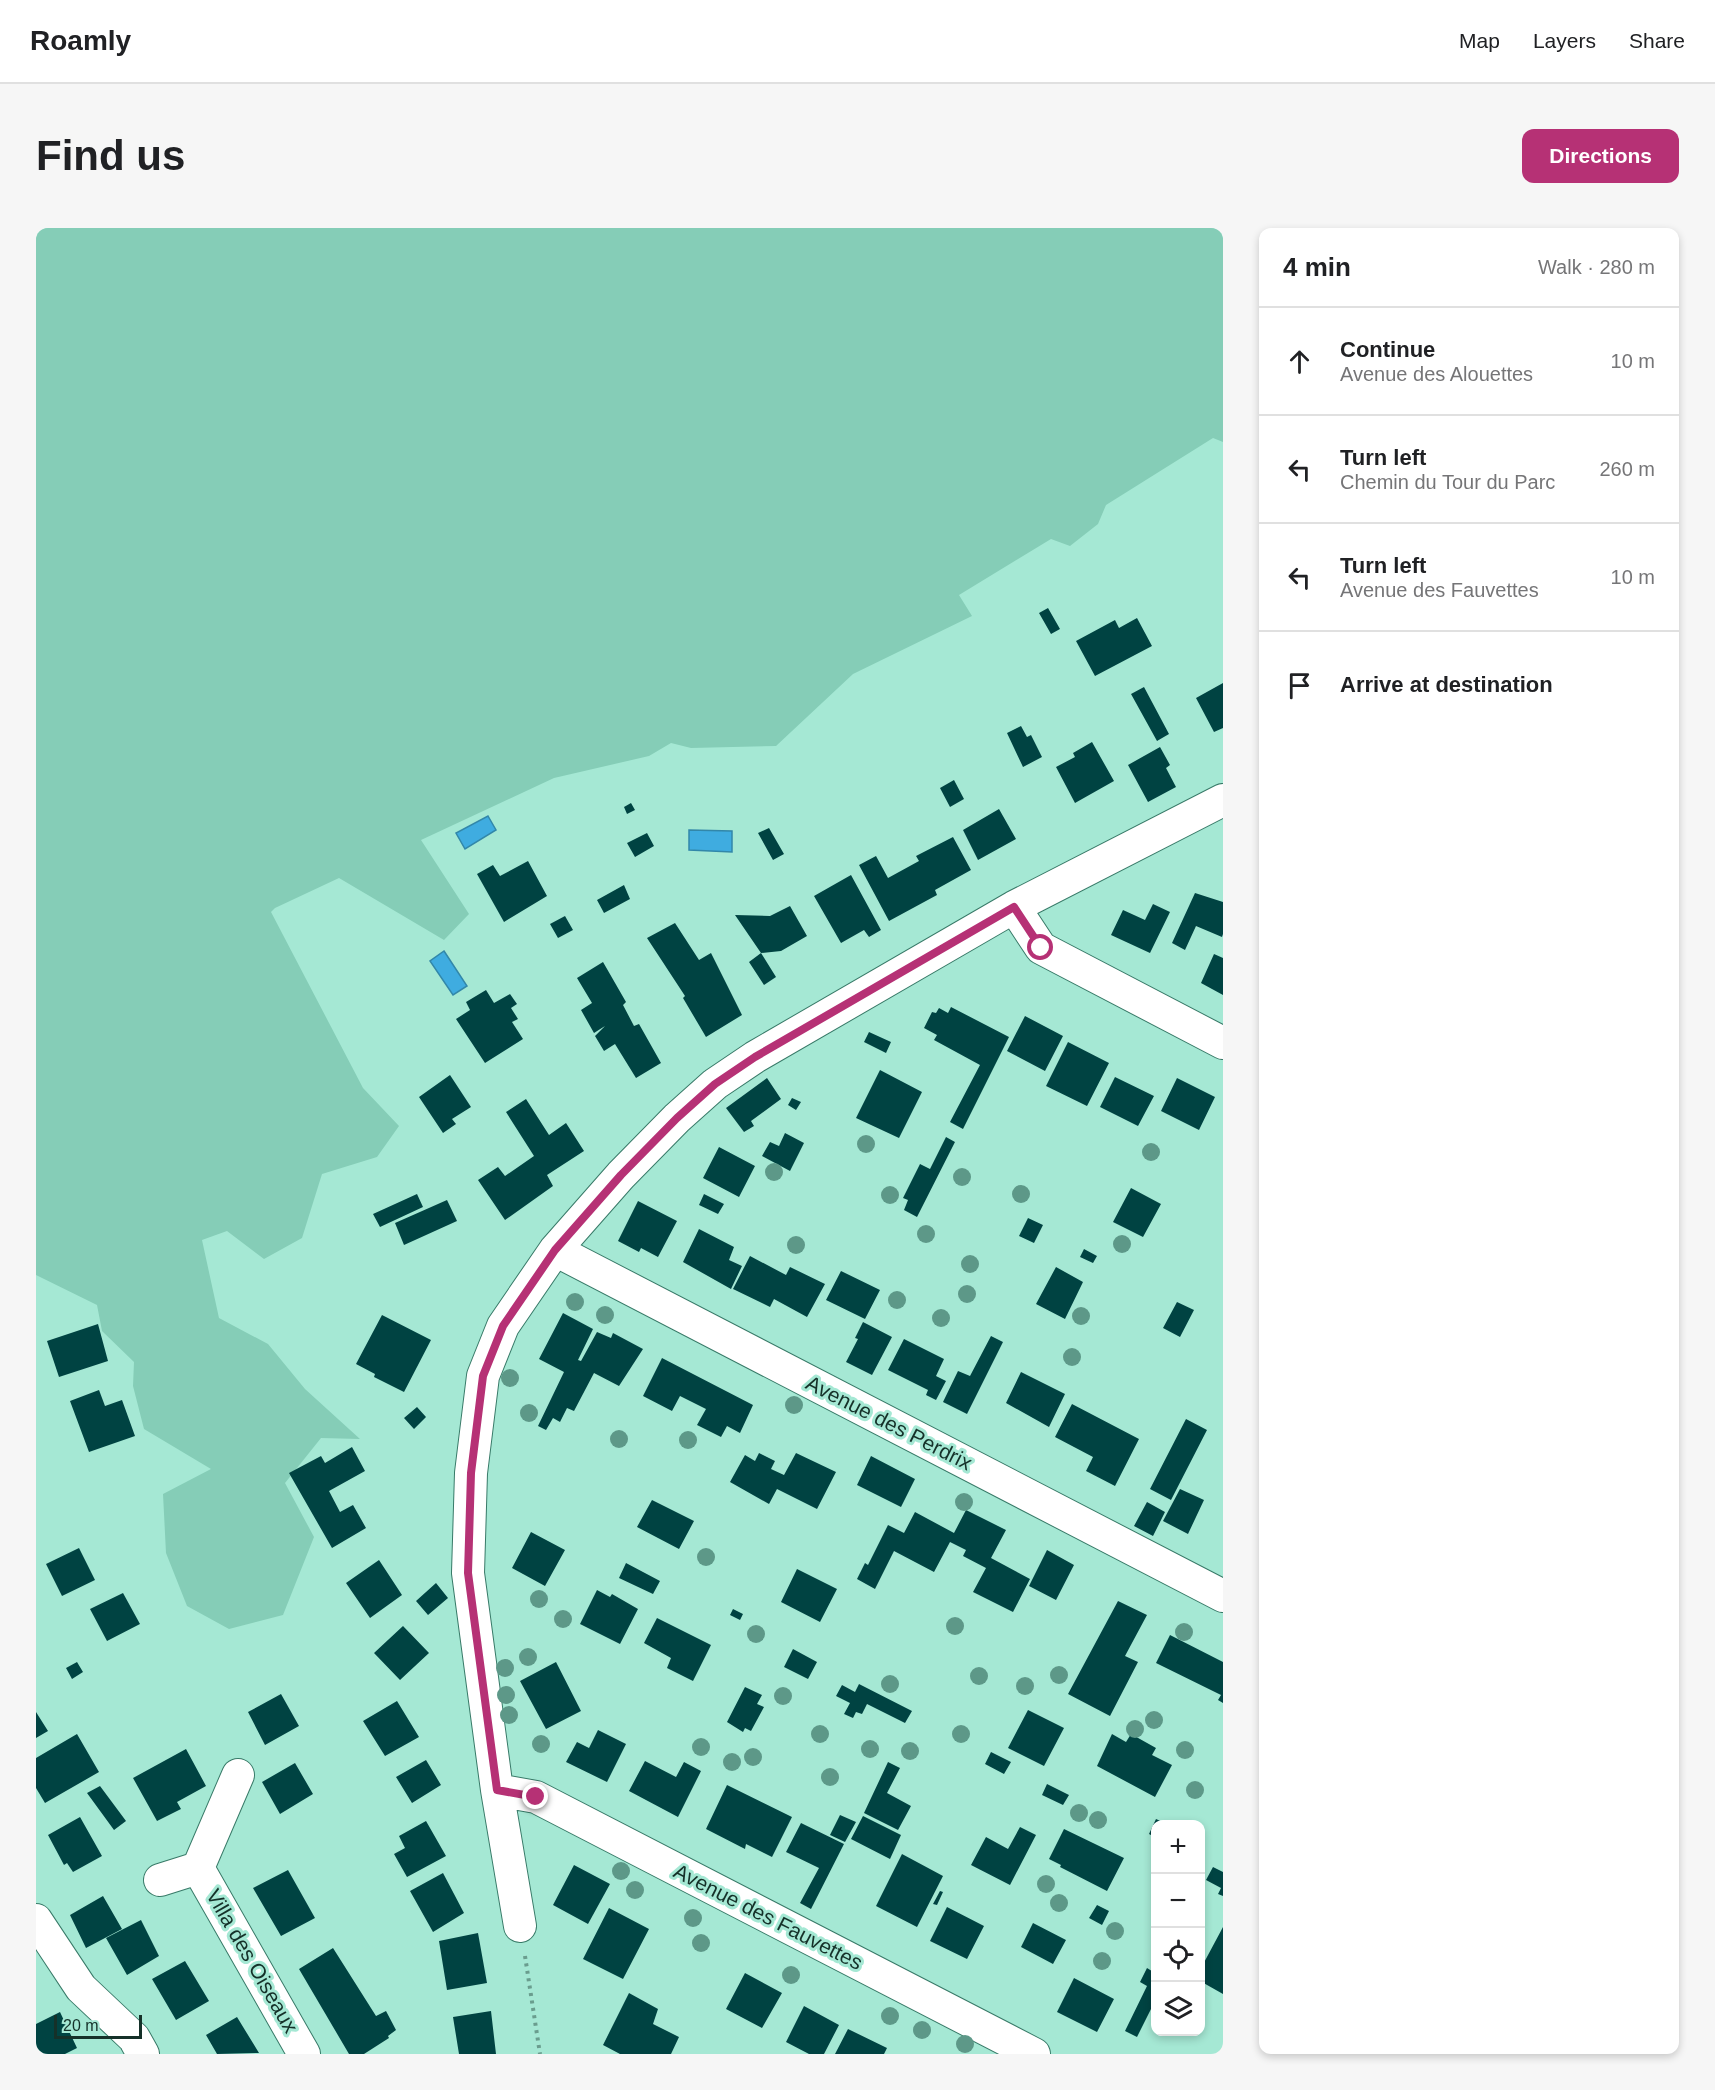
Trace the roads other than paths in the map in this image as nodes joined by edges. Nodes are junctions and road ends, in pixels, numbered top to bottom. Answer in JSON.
{"nodes":[{"id":1,"x":1223,"y":800,"type":"edge"},
{"id":2,"x":1014,"y":907,"type":"junction"},
{"id":3,"x":1223,"y":1043,"type":"edge"},
{"id":4,"x":555,"y":1250,"type":"junction"},
{"id":5,"x":1223,"y":1596,"type":"edge"},
{"id":6,"x":238,"y":1775,"type":"dead end"},
{"id":7,"x":497,"y":1790,"type":"junction"},
{"id":8,"x":198,"y":1868,"type":"junction"},
{"id":9,"x":160,"y":1880,"type":"dead end"},
{"id":10,"x":36,"y":1920,"type":"edge"},
{"id":11,"x":520,"y":1926,"type":"road end"},
{"id":12,"x":143,"y":2054,"type":"edge"},
{"id":13,"x":304,"y":2054,"type":"edge"},
{"id":14,"x":1034,"y":2054,"type":"edge"}],
"edges":[{"from":1,"to":2,"type":"street"},
{"from":2,"to":3,"type":"street"},
{"from":2,"to":4,"type":"street"},
{"from":4,"to":5,"type":"street","name":"Avenue des Perdrix"},
{"from":4,"to":7,"type":"street"},
{"from":6,"to":8,"type":"street","name":"Villa des Oiseaux"},
{"from":7,"to":11,"type":"street"},
{"from":7,"to":14,"type":"street","name":"Avenue des Fauvettes"},
{"from":8,"to":9,"type":"street","name":"Villa des Oiseaux"},
{"from":8,"to":13,"type":"street","name":"Villa des Oiseaux"},
{"from":10,"to":12,"type":"street"}]}
